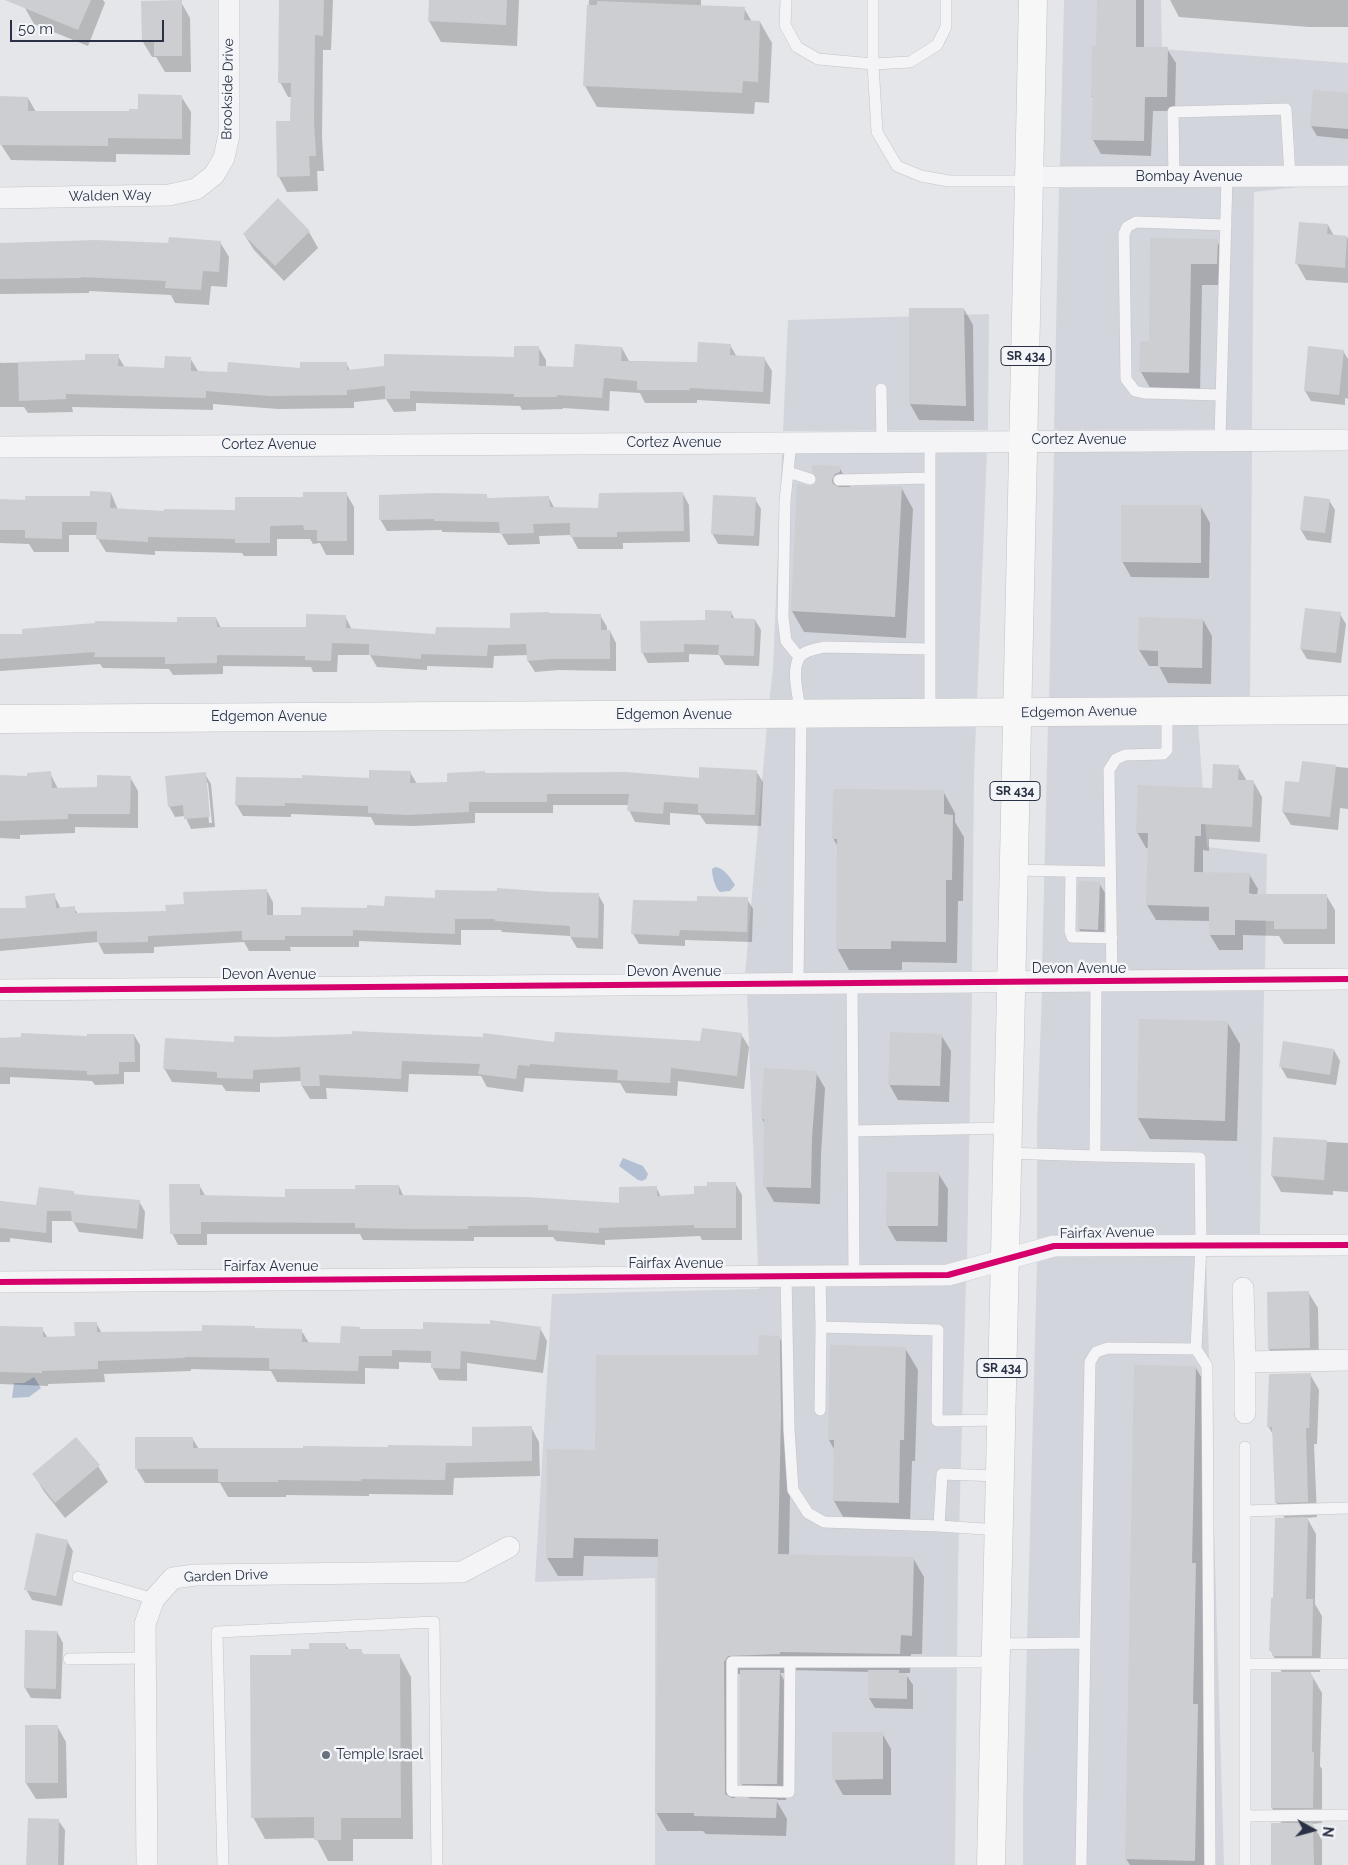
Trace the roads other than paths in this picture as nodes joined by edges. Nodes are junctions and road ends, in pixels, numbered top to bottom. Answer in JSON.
{"nodes":[{"id":1,"x":229,"y":0,"type":"edge"},
{"id":2,"x":786,"y":0,"type":"edge"},
{"id":3,"x":872,"y":0,"type":"edge"},
{"id":4,"x":946,"y":0,"type":"edge"},
{"id":5,"x":1033,"y":0,"type":"edge"},
{"id":6,"x":873,"y":64,"type":"junction"},
{"id":7,"x":214,"y":175,"type":"joint"},
{"id":8,"x":1227,"y":176,"type":"junction"},
{"id":9,"x":1290,"y":176,"type":"junction"},
{"id":10,"x":1348,"y":176,"type":"edge"},
{"id":11,"x":1174,"y":177,"type":"junction"},
{"id":12,"x":1029,"y":179,"type":"junction"},
{"id":13,"x":0,"y":198,"type":"edge"},
{"id":14,"x":1226,"y":225,"type":"junction"},
{"id":15,"x":881,"y":389,"type":"dead end"},
{"id":16,"x":1221,"y":395,"type":"junction"},
{"id":17,"x":1024,"y":440,"type":"junction"},
{"id":18,"x":1220,"y":440,"type":"junction"},
{"id":19,"x":1348,"y":440,"type":"edge"},
{"id":20,"x":882,"y":441,"type":"junction"},
{"id":21,"x":930,"y":441,"type":"junction"},
{"id":22,"x":791,"y":442,"type":"junction"},
{"id":23,"x":0,"y":447,"type":"edge"},
{"id":24,"x":788,"y":472,"type":"junction"},
{"id":25,"x":929,"y":478,"type":"junction"},
{"id":26,"x":810,"y":479,"type":"dead end"},
{"id":27,"x":839,"y":480,"type":"dead end"},
{"id":28,"x":930,"y":649,"type":"junction"},
{"id":29,"x":799,"y":657,"type":"junction"},
{"id":30,"x":1348,"y":710,"type":"edge"},
{"id":31,"x":1167,"y":711,"type":"junction"},
{"id":32,"x":1017,"y":712,"type":"junction"},
{"id":33,"x":930,"y":713,"type":"junction"},
{"id":34,"x":801,"y":714,"type":"junction"},
{"id":35,"x":0,"y":719,"type":"edge"},
{"id":36,"x":1013,"y":870,"type":"junction"},
{"id":37,"x":1071,"y":872,"type":"junction"},
{"id":38,"x":1110,"y":872,"type":"junction"},
{"id":39,"x":1112,"y":938,"type":"junction"},
{"id":40,"x":1348,"y":979,"type":"edge"},
{"id":41,"x":1104,"y":981,"type":"junction"},
{"id":42,"x":1010,"y":982,"type":"junction"},
{"id":43,"x":852,"y":983,"type":"junction"},
{"id":44,"x":798,"y":984,"type":"junction"},
{"id":45,"x":0,"y":990,"type":"edge"},
{"id":46,"x":853,"y":1131,"type":"junction"},
{"id":47,"x":1007,"y":1140,"type":"junction"},
{"id":48,"x":1095,"y":1156,"type":"junction"},
{"id":49,"x":1201,"y":1245,"type":"junction"},
{"id":50,"x":1348,"y":1245,"type":"edge"},
{"id":51,"x":1005,"y":1259,"type":"junction"},
{"id":52,"x":786,"y":1276,"type":"junction"},
{"id":53,"x":820,"y":1276,"type":"junction"},
{"id":54,"x":854,"y":1276,"type":"junction"},
{"id":55,"x":0,"y":1282,"type":"edge"},
{"id":56,"x":1243,"y":1288,"type":"dead end"},
{"id":57,"x":821,"y":1327,"type":"junction"},
{"id":58,"x":1196,"y":1349,"type":"junction"},
{"id":59,"x":1348,"y":1360,"type":"edge"},
{"id":60,"x":1245,"y":1362,"type":"junction"},
{"id":61,"x":820,"y":1410,"type":"dead end"},
{"id":62,"x":1244,"y":1413,"type":"dead end"},
{"id":63,"x":1001,"y":1420,"type":"junction"},
{"id":64,"x":1245,"y":1447,"type":"dead end"},
{"id":65,"x":1000,"y":1476,"type":"junction"},
{"id":66,"x":1348,"y":1508,"type":"edge"},
{"id":67,"x":1245,"y":1511,"type":"junction"},
{"id":68,"x":940,"y":1526,"type":"junction"},
{"id":69,"x":999,"y":1530,"type":"junction"},
{"id":70,"x":509,"y":1547,"type":"dead end"},
{"id":71,"x":78,"y":1577,"type":"dead end"},
{"id":72,"x":154,"y":1599,"type":"junction"},
{"id":73,"x":1084,"y":1644,"type":"junction"},
{"id":74,"x":996,"y":1653,"type":"junction"},
{"id":75,"x":145,"y":1658,"type":"junction"},
{"id":76,"x":69,"y":1659,"type":"dead end"},
{"id":77,"x":790,"y":1662,"type":"junction"},
{"id":78,"x":1245,"y":1664,"type":"junction"},
{"id":79,"x":1348,"y":1664,"type":"edge"},
{"id":80,"x":1348,"y":1815,"type":"edge"},
{"id":81,"x":1245,"y":1816,"type":"junction"},
{"id":82,"x":147,"y":1865,"type":"edge"},
{"id":83,"x":223,"y":1865,"type":"edge"},
{"id":84,"x":437,"y":1865,"type":"edge"},
{"id":85,"x":991,"y":1865,"type":"edge"},
{"id":86,"x":1081,"y":1865,"type":"edge"},
{"id":87,"x":1210,"y":1865,"type":"edge"},
{"id":88,"x":1245,"y":1865,"type":"edge"}],
"edges":[{"from":1,"to":7,"type":"street","name":"Brookside Drive"},
{"from":2,"to":6,"type":"lane"},
{"from":3,"to":6,"type":"lane"},
{"from":4,"to":6,"type":"lane"},
{"from":5,"to":12,"type":"main road","number":"SR 434"},
{"from":6,"to":12,"type":"lane"},
{"from":7,"to":13,"type":"street","name":"Walden Way"},
{"from":8,"to":9,"type":"street","name":"Bombay Avenue"},
{"from":8,"to":11,"type":"street","name":"Bombay Avenue"},
{"from":8,"to":14,"type":"lane"},
{"from":9,"to":10,"type":"street","name":"Bombay Avenue"},
{"from":9,"to":11,"type":"lane"},
{"from":11,"to":12,"type":"street","name":"Bombay Avenue"},
{"from":12,"to":17,"type":"main road","number":"SR 434"},
{"from":14,"to":16,"type":"lane"},
{"from":14,"to":16,"type":"lane"},
{"from":15,"to":20,"type":"lane"},
{"from":16,"to":18,"type":"lane"},
{"from":17,"to":18,"type":"street","name":"Cortez Avenue"},
{"from":17,"to":21,"type":"street","name":"Cortez Avenue"},
{"from":17,"to":32,"type":"main road","number":"SR 434"},
{"from":18,"to":19,"type":"street","name":"Cortez Avenue"},
{"from":20,"to":21,"type":"street","name":"Cortez Avenue"},
{"from":20,"to":22,"type":"street","name":"Cortez Avenue"},
{"from":21,"to":25,"type":"lane"},
{"from":22,"to":23,"type":"street","name":"Cortez Avenue"},
{"from":22,"to":24,"type":"lane"},
{"from":24,"to":26,"type":"lane"},
{"from":24,"to":29,"type":"lane"},
{"from":25,"to":27,"type":"lane"},
{"from":25,"to":28,"type":"lane"},
{"from":28,"to":29,"type":"lane"},
{"from":28,"to":33,"type":"lane"},
{"from":29,"to":34,"type":"lane"},
{"from":30,"to":31,"type":"main road","name":"Edgemon Avenue"},
{"from":31,"to":32,"type":"main road","name":"Edgemon Avenue"},
{"from":31,"to":38,"type":"lane"},
{"from":32,"to":33,"type":"main road","name":"Edgemon Avenue"},
{"from":32,"to":36,"type":"main road","number":"SR 434"},
{"from":33,"to":34,"type":"main road","name":"Edgemon Avenue"},
{"from":34,"to":35,"type":"main road","name":"Edgemon Avenue"},
{"from":34,"to":44,"type":"lane"},
{"from":36,"to":37,"type":"lane"},
{"from":36,"to":42,"type":"main road","number":"SR 434"},
{"from":37,"to":38,"type":"lane"},
{"from":37,"to":39,"type":"lane"},
{"from":38,"to":39,"type":"lane"},
{"from":39,"to":41,"type":"lane"},
{"from":40,"to":41,"type":"street","name":"Devon Avenue"},
{"from":41,"to":42,"type":"street","name":"Devon Avenue"},
{"from":41,"to":48,"type":"lane"},
{"from":42,"to":43,"type":"street","name":"Devon Avenue"},
{"from":42,"to":47,"type":"main road","number":"SR 434"},
{"from":43,"to":44,"type":"street","name":"Devon Avenue"},
{"from":43,"to":46,"type":"lane"},
{"from":44,"to":45,"type":"street","name":"Devon Avenue"},
{"from":46,"to":47,"type":"lane"},
{"from":46,"to":54,"type":"lane"},
{"from":47,"to":48,"type":"lane"},
{"from":47,"to":51,"type":"main road","number":"SR 434"},
{"from":48,"to":49,"type":"lane"},
{"from":49,"to":50,"type":"street","name":"Fairfax Avenue"},
{"from":49,"to":51,"type":"street","name":"Fairfax Avenue"},
{"from":49,"to":58,"type":"lane"},
{"from":51,"to":54,"type":"street","name":"Fairfax Avenue"},
{"from":51,"to":63,"type":"main road","number":"SR 434"},
{"from":52,"to":53,"type":"street","name":"Fairfax Avenue"},
{"from":52,"to":55,"type":"street","name":"Fairfax Avenue"},
{"from":52,"to":68,"type":"lane"},
{"from":53,"to":54,"type":"street","name":"Fairfax Avenue"},
{"from":53,"to":57,"type":"lane"},
{"from":56,"to":60,"type":"street"},
{"from":57,"to":61,"type":"lane"},
{"from":57,"to":63,"type":"lane"},
{"from":58,"to":73,"type":"lane"},
{"from":58,"to":87,"type":"lane"},
{"from":59,"to":60,"type":"street"},
{"from":60,"to":62,"type":"street"},
{"from":63,"to":65,"type":"main road","number":"SR 434"},
{"from":64,"to":67,"type":"lane"},
{"from":65,"to":68,"type":"lane"},
{"from":65,"to":69,"type":"main road","number":"SR 434"},
{"from":66,"to":67,"type":"lane"},
{"from":67,"to":78,"type":"lane"},
{"from":68,"to":69,"type":"lane"},
{"from":69,"to":74,"type":"main road","number":"SR 434"},
{"from":70,"to":72,"type":"street","name":"Garden Drive"},
{"from":71,"to":72,"type":"lane"},
{"from":72,"to":75,"type":"street","name":"Garden Drive"},
{"from":73,"to":74,"type":"lane"},
{"from":73,"to":86,"type":"lane"},
{"from":74,"to":77,"type":"lane"},
{"from":74,"to":85,"type":"main road","number":"SR 434"},
{"from":75,"to":76,"type":"lane"},
{"from":75,"to":82,"type":"street","name":"Garden Drive"},
{"from":77,"to":77,"type":"lane"},
{"from":78,"to":79,"type":"lane"},
{"from":78,"to":81,"type":"lane"},
{"from":80,"to":81,"type":"lane"},
{"from":81,"to":88,"type":"lane"},
{"from":83,"to":84,"type":"lane"}]}
